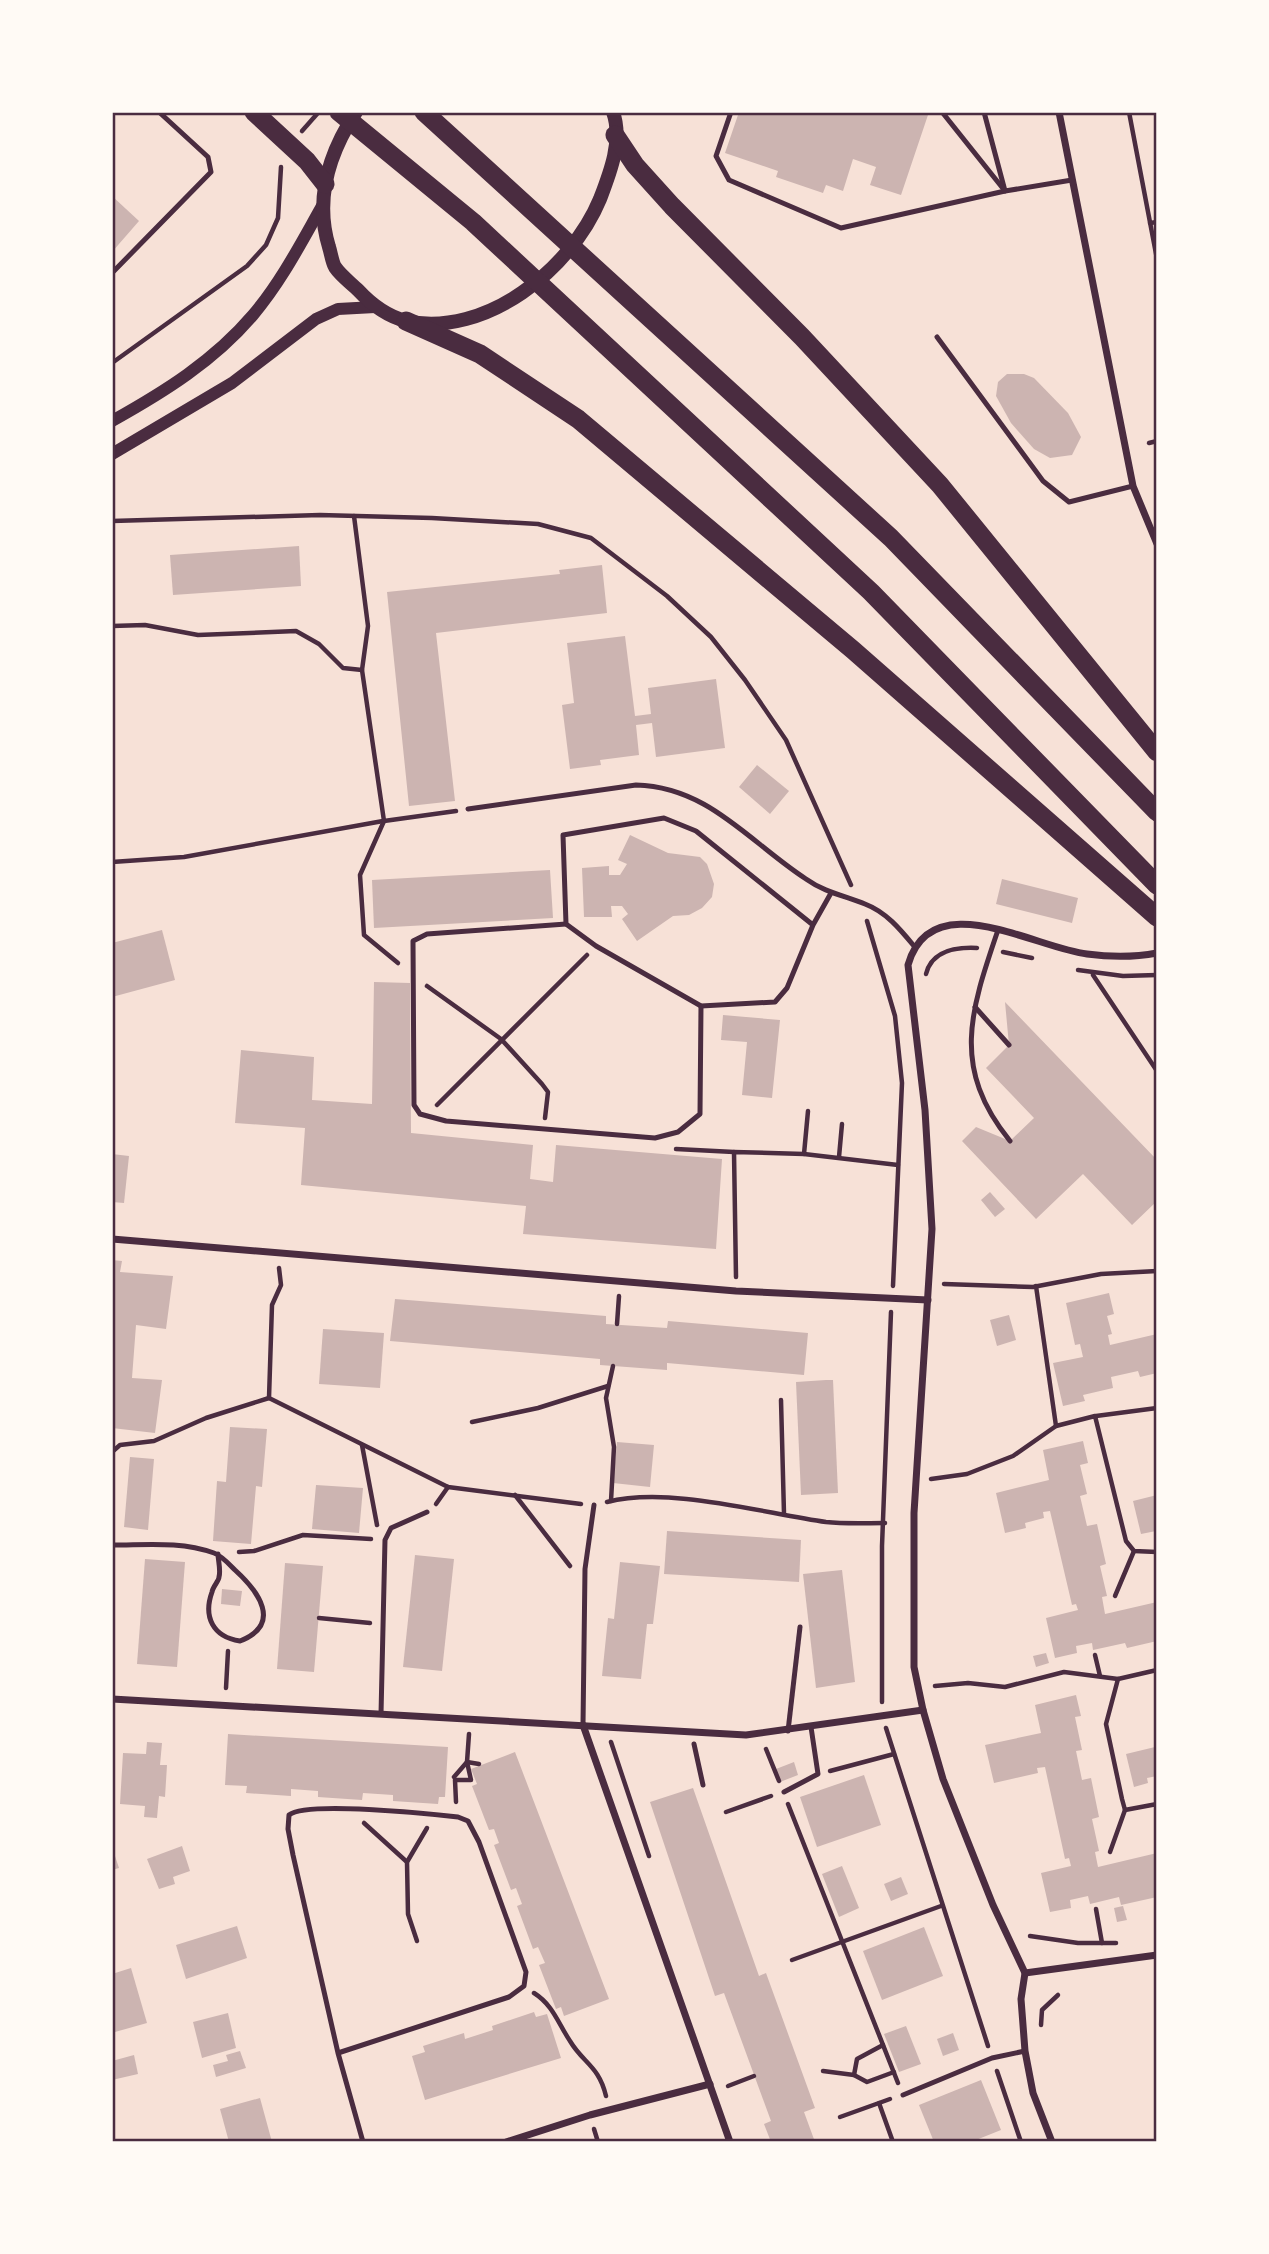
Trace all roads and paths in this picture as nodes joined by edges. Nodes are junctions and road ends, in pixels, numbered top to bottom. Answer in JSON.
{"nodes":[{"id":1,"x":159,"y":112,"type":"edge"},
{"id":2,"x":254,"y":112,"type":"edge"},
{"id":3,"x":340,"y":112,"type":"edge"},
{"id":4,"x":356,"y":112,"type":"edge"},
{"id":5,"x":424,"y":112,"type":"edge"},
{"id":6,"x":731,"y":112,"type":"edge"},
{"id":7,"x":942,"y":112,"type":"edge"},
{"id":8,"x":984,"y":112,"type":"edge"},
{"id":9,"x":1059,"y":112,"type":"edge"},
{"id":10,"x":1129,"y":112,"type":"edge"},
{"id":11,"x":312,"y":120,"type":"dead end"},
{"id":12,"x":616,"y":120,"type":"edge"},
{"id":13,"x":289,"y":144,"type":"junction"},
{"id":14,"x":1072,"y":180,"type":"junction"},
{"id":15,"x":325,"y":184,"type":"junction"},
{"id":16,"x":1005,"y":191,"type":"junction"},
{"id":17,"x":322,"y":206,"type":"junction"},
{"id":18,"x":1157,"y":222,"type":"edge"},
{"id":19,"x":1150,"y":223,"type":"junction"},
{"id":20,"x":1157,"y":259,"type":"edge"},
{"id":21,"x":112,"y":273,"type":"edge"},
{"id":22,"x":375,"y":307,"type":"junction"},
{"id":23,"x":406,"y":321,"type":"junction"},
{"id":24,"x":937,"y":337,"type":"dead end"},
{"id":25,"x":112,"y":363,"type":"edge"},
{"id":26,"x":112,"y":421,"type":"edge"},
{"id":27,"x":1157,"y":441,"type":"edge"},
{"id":28,"x":1149,"y":443,"type":"dead end"},
{"id":29,"x":112,"y":454,"type":"edge"},
{"id":30,"x":1133,"y":486,"type":"junction"},
{"id":31,"x":354,"y":516,"type":"junction"},
{"id":32,"x":112,"y":521,"type":"edge"},
{"id":33,"x":1157,"y":544,"type":"edge"},
{"id":34,"x":112,"y":626,"type":"edge"},
{"id":35,"x":362,"y":670,"type":"junction"},
{"id":36,"x":1157,"y":752,"type":"edge"},
{"id":37,"x":468,"y":809,"type":"joint"},
{"id":38,"x":1157,"y":813,"type":"edge"},
{"id":39,"x":384,"y":821,"type":"junction"},
{"id":40,"x":112,"y":862,"type":"edge"},
{"id":41,"x":1157,"y":885,"type":"edge"},
{"id":42,"x":831,"y":893,"type":"junction"},
{"id":43,"x":860,"y":902,"type":"junction"},
{"id":44,"x":1157,"y":918,"type":"edge"},
{"id":45,"x":566,"y":924,"type":"junction"},
{"id":46,"x":813,"y":925,"type":"junction"},
{"id":47,"x":998,"y":930,"type":"junction"},
{"id":48,"x":596,"y":946,"type":"junction"},
{"id":49,"x":914,"y":946,"type":"junction"},
{"id":50,"x":992,"y":950,"type":"junction"},
{"id":51,"x":1157,"y":953,"type":"edge"},
{"id":52,"x":1040,"y":960,"type":"dead end"},
{"id":53,"x":1067,"y":967,"type":"dead end"},
{"id":54,"x":1093,"y":975,"type":"junction"},
{"id":55,"x":1157,"y":975,"type":"edge"},
{"id":56,"x":886,"y":981,"type":"dead end"},
{"id":57,"x":925,"y":982,"type":"dead end"},
{"id":58,"x":424,"y":984,"type":"dead end"},
{"id":59,"x":423,"y":997,"type":"dead end"},
{"id":60,"x":701,"y":1006,"type":"junction"},
{"id":61,"x":975,"y":1007,"type":"junction"},
{"id":62,"x":1009,"y":1045,"type":"dead end"},
{"id":63,"x":1157,"y":1071,"type":"edge"},
{"id":64,"x":542,"y":1084,"type":"dead end"},
{"id":65,"x":808,"y":1111,"type":"dead end"},
{"id":66,"x":426,"y":1118,"type":"junction"},
{"id":67,"x":842,"y":1124,"type":"dead end"},
{"id":68,"x":544,"y":1129,"type":"junction"},
{"id":69,"x":1010,"y":1141,"type":"dead end"},
{"id":70,"x":666,"y":1148,"type":"dead end"},
{"id":71,"x":734,"y":1153,"type":"junction"},
{"id":72,"x":804,"y":1154,"type":"junction"},
{"id":73,"x":839,"y":1157,"type":"junction"},
{"id":74,"x":898,"y":1165,"type":"dead end"},
{"id":75,"x":112,"y":1239,"type":"edge"},
{"id":76,"x":278,"y":1253,"type":"junction"},
{"id":77,"x":1157,"y":1271,"type":"edge"},
{"id":78,"x":621,"y":1282,"type":"junction"},
{"id":79,"x":943,"y":1284,"type":"dead end"},
{"id":80,"x":1036,"y":1286,"type":"junction"},
{"id":81,"x":736,"y":1291,"type":"junction"},
{"id":82,"x":928,"y":1300,"type":"junction"},
{"id":83,"x":617,"y":1324,"type":"dead end"},
{"id":84,"x":613,"y":1366,"type":"dead end"},
{"id":85,"x":608,"y":1386,"type":"junction"},
{"id":86,"x":269,"y":1398,"type":"junction"},
{"id":87,"x":781,"y":1400,"type":"dead end"},
{"id":88,"x":1157,"y":1408,"type":"edge"},
{"id":89,"x":1095,"y":1416,"type":"junction"},
{"id":90,"x":472,"y":1422,"type":"dead end"},
{"id":91,"x":1056,"y":1426,"type":"junction"},
{"id":92,"x":362,"y":1444,"type":"junction"},
{"id":93,"x":112,"y":1452,"type":"edge"},
{"id":94,"x":930,"y":1479,"type":"dead end"},
{"id":95,"x":515,"y":1495,"type":"junction"},
{"id":96,"x":611,"y":1501,"type":"junction"},
{"id":97,"x":594,"y":1505,"type":"junction"},
{"id":98,"x":427,"y":1512,"type":"dead end"},
{"id":99,"x":784,"y":1514,"type":"junction"},
{"id":100,"x":885,"y":1523,"type":"dead end"},
{"id":101,"x":385,"y":1540,"type":"junction"},
{"id":102,"x":112,"y":1545,"type":"edge"},
{"id":103,"x":1134,"y":1551,"type":"junction"},
{"id":104,"x":1157,"y":1552,"type":"edge"},
{"id":105,"x":218,"y":1554,"type":"junction"},
{"id":106,"x":585,"y":1585,"type":"junction"},
{"id":107,"x":1115,"y":1596,"type":"dead end"},
{"id":108,"x":319,"y":1618,"type":"dead end"},
{"id":109,"x":385,"y":1626,"type":"junction"},
{"id":110,"x":800,"y":1627,"type":"dead end"},
{"id":111,"x":229,"y":1639,"type":"junction"},
{"id":112,"x":1095,"y":1655,"type":"dead end"},
{"id":113,"x":1157,"y":1670,"type":"edge"},
{"id":114,"x":1100,"y":1676,"type":"junction"},
{"id":115,"x":1118,"y":1679,"type":"junction"},
{"id":116,"x":935,"y":1686,"type":"dead end"},
{"id":117,"x":226,"y":1689,"type":"dead end"},
{"id":118,"x":112,"y":1699,"type":"edge"},
{"id":119,"x":923,"y":1710,"type":"junction"},
{"id":120,"x":381,"y":1714,"type":"junction"},
{"id":121,"x":583,"y":1725,"type":"junction"},
{"id":122,"x":811,"y":1727,"type":"junction"},
{"id":123,"x":788,"y":1731,"type":"junction"},
{"id":124,"x":469,"y":1733,"type":"dead end"},
{"id":125,"x":694,"y":1744,"type":"dead end"},
{"id":126,"x":766,"y":1749,"type":"dead end"},
{"id":127,"x":894,"y":1754,"type":"dead end"},
{"id":128,"x":467,"y":1762,"type":"junction"},
{"id":129,"x":479,"y":1764,"type":"dead end"},
{"id":130,"x":818,"y":1774,"type":"junction"},
{"id":131,"x":454,"y":1777,"type":"dead end"},
{"id":132,"x":454,"y":1785,"type":"dead end"},
{"id":133,"x":703,"y":1785,"type":"dead end"},
{"id":134,"x":784,"y":1792,"type":"junction"},
{"id":135,"x":1157,"y":1804,"type":"edge"},
{"id":136,"x":358,"y":1810,"type":"junction"},
{"id":137,"x":1125,"y":1810,"type":"junction"},
{"id":138,"x":726,"y":1812,"type":"dead end"},
{"id":139,"x":432,"y":1814,"type":"junction"},
{"id":140,"x":1110,"y":1852,"type":"dead end"},
{"id":141,"x":407,"y":1862,"type":"junction"},
{"id":142,"x":941,"y":1906,"type":"dead end"},
{"id":143,"x":1096,"y":1909,"type":"dead end"},
{"id":144,"x":1030,"y":1936,"type":"dead end"},
{"id":145,"x":417,"y":1941,"type":"dead end"},
{"id":146,"x":842,"y":1942,"type":"junction"},
{"id":147,"x":1126,"y":1942,"type":"dead end"},
{"id":148,"x":1102,"y":1943,"type":"junction"},
{"id":149,"x":1157,"y":1955,"type":"edge"},
{"id":150,"x":792,"y":1960,"type":"dead end"},
{"id":151,"x":1025,"y":1973,"type":"junction"},
{"id":152,"x":524,"y":1986,"type":"junction"},
{"id":153,"x":1058,"y":1995,"type":"dead end"},
{"id":154,"x":1041,"y":2028,"type":"dead end"},
{"id":155,"x":883,"y":2045,"type":"junction"},
{"id":156,"x":1026,"y":2050,"type":"junction"},
{"id":157,"x":338,"y":2053,"type":"junction"},
{"id":158,"x":822,"y":2071,"type":"dead end"},
{"id":159,"x":894,"y":2072,"type":"junction"},
{"id":160,"x":855,"y":2075,"type":"junction"},
{"id":161,"x":754,"y":2076,"type":"dead end"},
{"id":162,"x":710,"y":2084,"type":"junction"},
{"id":163,"x":728,"y":2086,"type":"dead end"},
{"id":164,"x":903,"y":2095,"type":"junction"},
{"id":165,"x":879,"y":2104,"type":"junction"},
{"id":166,"x":609,"y":2110,"type":"junction"},
{"id":167,"x":841,"y":2117,"type":"dead end"},
{"id":168,"x":363,"y":2142,"type":"edge"},
{"id":169,"x":506,"y":2142,"type":"edge"},
{"id":170,"x":730,"y":2142,"type":"edge"},
{"id":171,"x":893,"y":2142,"type":"edge"},
{"id":172,"x":1052,"y":2142,"type":"edge"}],
"edges":[{"from":1,"to":21,"type":"lane"},
{"from":2,"to":13,"type":"highway"},
{"from":3,"to":41,"type":"highway"},
{"from":4,"to":15,"type":"main road"},
{"from":5,"to":38,"type":"highway"},
{"from":6,"to":16,"type":"lane"},
{"from":7,"to":16,"type":"lane"},
{"from":8,"to":16,"type":"lane"},
{"from":9,"to":14,"type":"street"},
{"from":10,"to":19,"type":"path"},
{"from":11,"to":13,"type":"path"},
{"from":12,"to":23,"type":"main road"},
{"from":12,"to":36,"type":"highway"},
{"from":13,"to":15,"type":"highway"},
{"from":13,"to":25,"type":"path"},
{"from":14,"to":16,"type":"lane"},
{"from":14,"to":30,"type":"street"},
{"from":15,"to":17,"type":"main road"},
{"from":17,"to":22,"type":"main road"},
{"from":17,"to":26,"type":"street"},
{"from":18,"to":19,"type":"path"},
{"from":19,"to":20,"type":"path"},
{"from":22,"to":23,"type":"main road"},
{"from":22,"to":29,"type":"street"},
{"from":23,"to":44,"type":"highway"},
{"from":24,"to":30,"type":"lane"},
{"from":27,"to":28,"type":"path"},
{"from":30,"to":33,"type":"street"},
{"from":31,"to":32,"type":"path"},
{"from":31,"to":35,"type":"path"},
{"from":31,"to":43,"type":"path"},
{"from":34,"to":35,"type":"path"},
{"from":35,"to":39,"type":"path"},
{"from":37,"to":39,"type":"path"},
{"from":37,"to":42,"type":"lane"},
{"from":39,"to":40,"type":"path"},
{"from":42,"to":43,"type":"lane"},
{"from":42,"to":46,"type":"lane"},
{"from":43,"to":49,"type":"lane"},
{"from":43,"to":56,"type":"path"},
{"from":45,"to":46,"type":"lane"},
{"from":45,"to":48,"type":"lane"},
{"from":45,"to":66,"type":"lane"},
{"from":46,"to":60,"type":"lane"},
{"from":47,"to":49,"type":"street"},
{"from":47,"to":50,"type":"lane"},
{"from":47,"to":51,"type":"street"},
{"from":48,"to":60,"type":"lane"},
{"from":48,"to":66,"type":"path"},
{"from":49,"to":82,"type":"street"},
{"from":50,"to":52,"type":"path"},
{"from":50,"to":57,"type":"path"},
{"from":50,"to":61,"type":"lane"},
{"from":53,"to":54,"type":"path"},
{"from":54,"to":55,"type":"path"},
{"from":54,"to":63,"type":"path"},
{"from":58,"to":59,"type":"path"},
{"from":60,"to":68,"type":"lane"},
{"from":61,"to":62,"type":"lane"},
{"from":61,"to":69,"type":"lane"},
{"from":64,"to":68,"type":"path"},
{"from":65,"to":72,"type":"path"},
{"from":66,"to":68,"type":"lane"},
{"from":67,"to":73,"type":"path"},
{"from":70,"to":71,"type":"path"},
{"from":71,"to":72,"type":"path"},
{"from":71,"to":81,"type":"path"},
{"from":72,"to":73,"type":"path"},
{"from":73,"to":74,"type":"path"},
{"from":75,"to":76,"type":"street"},
{"from":76,"to":78,"type":"street"},
{"from":76,"to":86,"type":"path"},
{"from":77,"to":80,"type":"path"},
{"from":78,"to":81,"type":"street"},
{"from":78,"to":83,"type":"path"},
{"from":79,"to":80,"type":"path"},
{"from":80,"to":91,"type":"path"},
{"from":81,"to":82,"type":"street"},
{"from":82,"to":119,"type":"street"},
{"from":84,"to":85,"type":"path"},
{"from":85,"to":90,"type":"path"},
{"from":85,"to":96,"type":"path"},
{"from":86,"to":92,"type":"path"},
{"from":86,"to":93,"type":"path"},
{"from":87,"to":99,"type":"path"},
{"from":88,"to":89,"type":"path"},
{"from":89,"to":91,"type":"path"},
{"from":89,"to":103,"type":"path"},
{"from":91,"to":94,"type":"path"},
{"from":92,"to":95,"type":"path"},
{"from":92,"to":101,"type":"path"},
{"from":95,"to":97,"type":"path"},
{"from":95,"to":106,"type":"path"},
{"from":96,"to":97,"type":"path"},
{"from":96,"to":99,"type":"path"},
{"from":97,"to":106,"type":"lane"},
{"from":98,"to":101,"type":"lane"},
{"from":99,"to":100,"type":"path"},
{"from":101,"to":105,"type":"path"},
{"from":101,"to":109,"type":"lane"},
{"from":102,"to":105,"type":"lane"},
{"from":103,"to":104,"type":"path"},
{"from":103,"to":107,"type":"path"},
{"from":105,"to":111,"type":"lane"},
{"from":105,"to":111,"type":"lane"},
{"from":106,"to":121,"type":"lane"},
{"from":108,"to":109,"type":"path"},
{"from":109,"to":120,"type":"lane"},
{"from":110,"to":123,"type":"lane"},
{"from":111,"to":117,"type":"path"},
{"from":112,"to":114,"type":"path"},
{"from":113,"to":115,"type":"path"},
{"from":114,"to":115,"type":"path"},
{"from":114,"to":116,"type":"path"},
{"from":115,"to":137,"type":"path"},
{"from":118,"to":120,"type":"street"},
{"from":119,"to":122,"type":"street"},
{"from":119,"to":151,"type":"street"},
{"from":120,"to":121,"type":"street"},
{"from":121,"to":123,"type":"street"},
{"from":121,"to":162,"type":"street"},
{"from":122,"to":123,"type":"street"},
{"from":122,"to":130,"type":"lane"},
{"from":124,"to":128,"type":"path"},
{"from":125,"to":133,"type":"lane"},
{"from":126,"to":134,"type":"path"},
{"from":127,"to":130,"type":"path"},
{"from":128,"to":129,"type":"path"},
{"from":128,"to":131,"type":"path"},
{"from":128,"to":132,"type":"path"},
{"from":130,"to":134,"type":"lane"},
{"from":134,"to":138,"type":"path"},
{"from":134,"to":146,"type":"path"},
{"from":135,"to":137,"type":"path"},
{"from":136,"to":139,"type":"lane"},
{"from":136,"to":141,"type":"path"},
{"from":136,"to":157,"type":"lane"},
{"from":137,"to":140,"type":"path"},
{"from":139,"to":141,"type":"path"},
{"from":139,"to":152,"type":"lane"},
{"from":141,"to":145,"type":"path"},
{"from":142,"to":146,"type":"path"},
{"from":143,"to":148,"type":"path"},
{"from":144,"to":148,"type":"path"},
{"from":146,"to":150,"type":"path"},
{"from":146,"to":155,"type":"path"},
{"from":147,"to":148,"type":"path"},
{"from":149,"to":151,"type":"street"},
{"from":151,"to":156,"type":"street"},
{"from":152,"to":157,"type":"lane"},
{"from":152,"to":166,"type":"path"},
{"from":153,"to":154,"type":"path"},
{"from":155,"to":159,"type":"path"},
{"from":155,"to":160,"type":"path"},
{"from":156,"to":164,"type":"lane"},
{"from":156,"to":172,"type":"street"},
{"from":157,"to":168,"type":"lane"},
{"from":158,"to":160,"type":"path"},
{"from":159,"to":160,"type":"path"},
{"from":159,"to":164,"type":"path"},
{"from":161,"to":163,"type":"path"},
{"from":162,"to":166,"type":"street"},
{"from":162,"to":170,"type":"street"},
{"from":164,"to":165,"type":"path"},
{"from":165,"to":167,"type":"path"},
{"from":165,"to":171,"type":"path"},
{"from":166,"to":169,"type":"street"}]}
